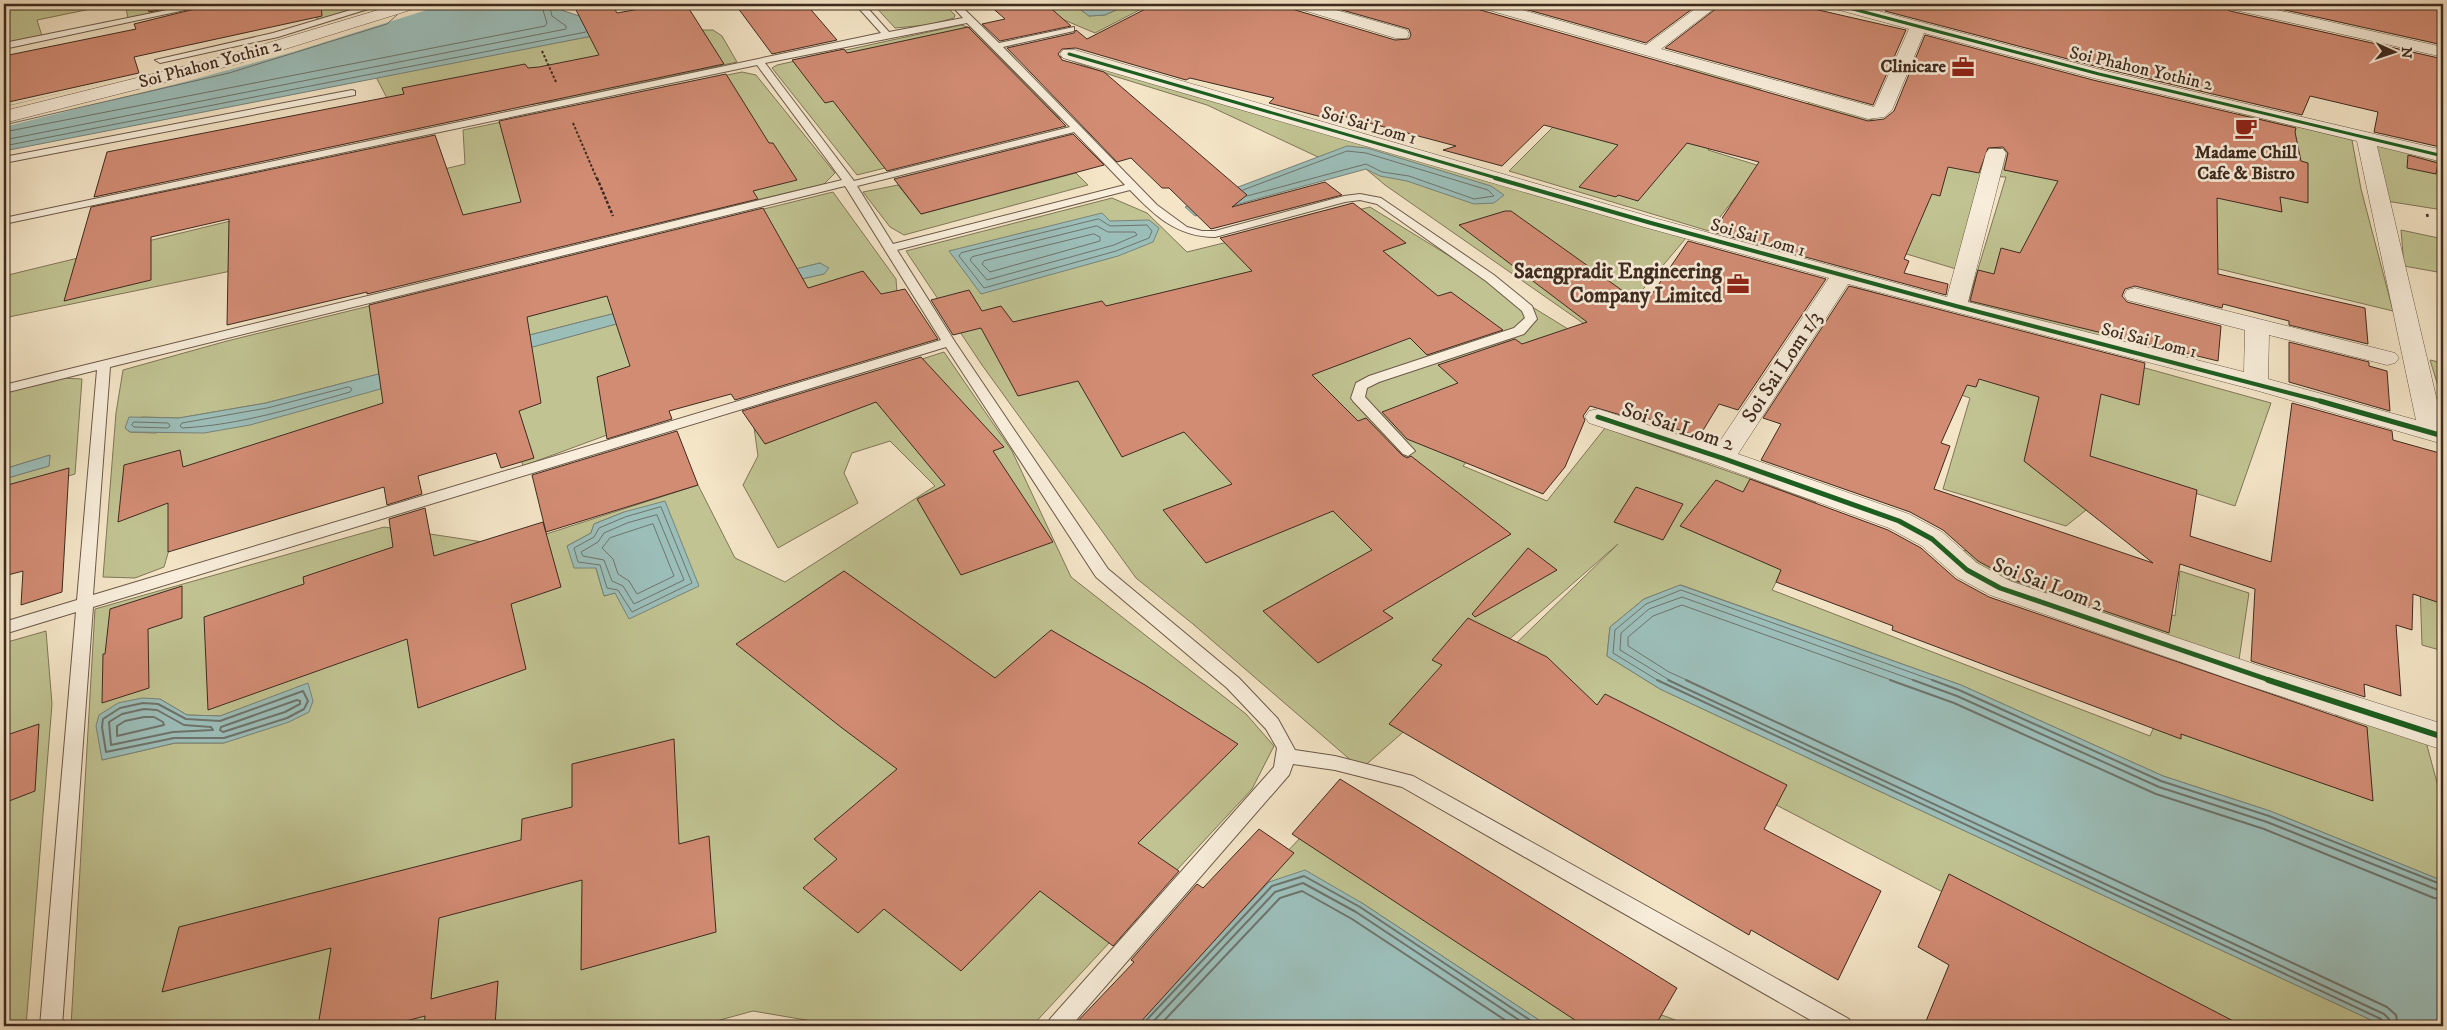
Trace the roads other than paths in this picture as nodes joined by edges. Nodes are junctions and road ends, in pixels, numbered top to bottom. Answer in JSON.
{"nodes":[{"id":1,"x":209,"y":4,"type":"edge"},
{"id":2,"x":380,"y":4,"type":"edge"},
{"id":3,"x":414,"y":4,"type":"edge"},
{"id":4,"x":860,"y":4,"type":"edge"},
{"id":5,"x":954,"y":4,"type":"edge"},
{"id":6,"x":1299,"y":4,"type":"edge"},
{"id":7,"x":1484,"y":4,"type":"edge"},
{"id":8,"x":1712,"y":4,"type":"edge"},
{"id":9,"x":1834,"y":4,"type":"edge"},
{"id":10,"x":2230,"y":4,"type":"edge"},
{"id":11,"x":969,"y":20,"type":"junction"},
{"id":12,"x":1920,"y":26,"type":"junction"},
{"id":13,"x":1071,"y":29,"type":"dead end"},
{"id":14,"x":1401,"y":34,"type":"dead end"},
{"id":15,"x":887,"y":35,"type":"junction"},
{"id":16,"x":4,"y":46,"type":"edge"},
{"id":17,"x":997,"y":46,"type":"junction"},
{"id":18,"x":1649,"y":50,"type":"junction"},
{"id":19,"x":2443,"y":52,"type":"edge"},
{"id":20,"x":1069,"y":54,"type":"dead end"},
{"id":21,"x":160,"y":60,"type":"dead end"},
{"id":22,"x":760,"y":63,"type":"junction"},
{"id":23,"x":352,"y":93,"type":"dead end"},
{"id":24,"x":4,"y":117,"type":"edge"},
{"id":25,"x":1077,"y":128,"type":"junction"},
{"id":26,"x":2365,"y":136,"type":"junction"},
{"id":27,"x":1996,"y":153,"type":"dead end"},
{"id":28,"x":2443,"y":156,"type":"edge"},
{"id":29,"x":5,"y":163,"type":"edge"},
{"id":30,"x":849,"y":184,"type":"junction"},
{"id":31,"x":1132,"y":186,"type":"junction"},
{"id":32,"x":4,"y":221,"type":"edge"},
{"id":33,"x":890,"y":248,"type":"junction"},
{"id":34,"x":1842,"y":276,"type":"junction"},
{"id":35,"x":2135,"y":295,"type":"dead end"},
{"id":36,"x":1956,"y":306,"type":"junction"},
{"id":37,"x":2257,"y":326,"type":"junction"},
{"id":38,"x":949,"y":342,"type":"junction"},
{"id":39,"x":2387,"y":358,"type":"dead end"},
{"id":40,"x":104,"y":364,"type":"junction"},
{"id":41,"x":2256,"y":383,"type":"junction"},
{"id":42,"x":4,"y":389,"type":"edge"},
{"id":43,"x":1598,"y":417,"type":"dead end"},
{"id":44,"x":2437,"y":434,"type":"edge"},
{"id":45,"x":1408,"y":451,"type":"dead end"},
{"id":46,"x":1722,"y":458,"type":"junction"},
{"id":47,"x":86,"y":604,"type":"junction"},
{"id":48,"x":4,"y":628,"type":"edge"},
{"id":49,"x":2443,"y":737,"type":"edge"},
{"id":50,"x":1285,"y":756,"type":"junction"},
{"id":51,"x":51,"y":1026,"type":"edge"},
{"id":52,"x":1058,"y":1026,"type":"edge"},
{"id":53,"x":1841,"y":1026,"type":"edge"}],
"edges":[{"from":1,"to":16,"type":"lane"},
{"from":2,"to":21,"type":"lane"},
{"from":3,"to":24,"type":"street","name":"Soi Phahon Yothin 2"},
{"from":4,"to":15,"type":"lane"},
{"from":5,"to":11,"type":"lane"},
{"from":6,"to":14,"type":"street"},
{"from":7,"to":18,"type":"street"},
{"from":8,"to":18,"type":"street"},
{"from":9,"to":12,"type":"street","name":"Soi Phahon Yothin 2"},
{"from":10,"to":19,"type":"street"},
{"from":11,"to":15,"type":"lane"},
{"from":11,"to":17,"type":"lane"},
{"from":12,"to":18,"type":"street"},
{"from":12,"to":26,"type":"street","name":"Soi Phahon Yothin 2"},
{"from":13,"to":17,"type":"lane"},
{"from":15,"to":22,"type":"lane"},
{"from":17,"to":25,"type":"lane"},
{"from":20,"to":34,"type":"street","name":"Soi Sai Lom 1"},
{"from":22,"to":30,"type":"lane"},
{"from":22,"to":32,"type":"lane"},
{"from":23,"to":29,"type":"lane"},
{"from":25,"to":30,"type":"lane"},
{"from":25,"to":31,"type":"lane"},
{"from":26,"to":28,"type":"street","name":"Soi Phahon Yothin 2"},
{"from":26,"to":44,"type":"street"},
{"from":27,"to":36,"type":"street"},
{"from":30,"to":33,"type":"lane"},
{"from":30,"to":40,"type":"lane"},
{"from":31,"to":33,"type":"lane"},
{"from":31,"to":45,"type":"lane"},
{"from":33,"to":38,"type":"lane"},
{"from":34,"to":36,"type":"street","name":"Soi Sai Lom 1"},
{"from":34,"to":46,"type":"street","name":"Soi Sai Lom 1/3"},
{"from":35,"to":37,"type":"street"},
{"from":36,"to":41,"type":"street","name":"Soi Sai Lom 1"},
{"from":37,"to":39,"type":"street"},
{"from":37,"to":41,"type":"street"},
{"from":38,"to":47,"type":"lane"},
{"from":38,"to":50,"type":"lane"},
{"from":40,"to":42,"type":"lane"},
{"from":40,"to":47,"type":"lane"},
{"from":41,"to":44,"type":"street","name":"Soi Sai Lom 1"},
{"from":43,"to":46,"type":"street","name":"Soi Sai Lom 2"},
{"from":46,"to":49,"type":"street","name":"Soi Sai Lom 2"},
{"from":47,"to":48,"type":"lane"},
{"from":47,"to":51,"type":"lane"},
{"from":50,"to":52,"type":"lane"},
{"from":50,"to":53,"type":"lane"}]}
